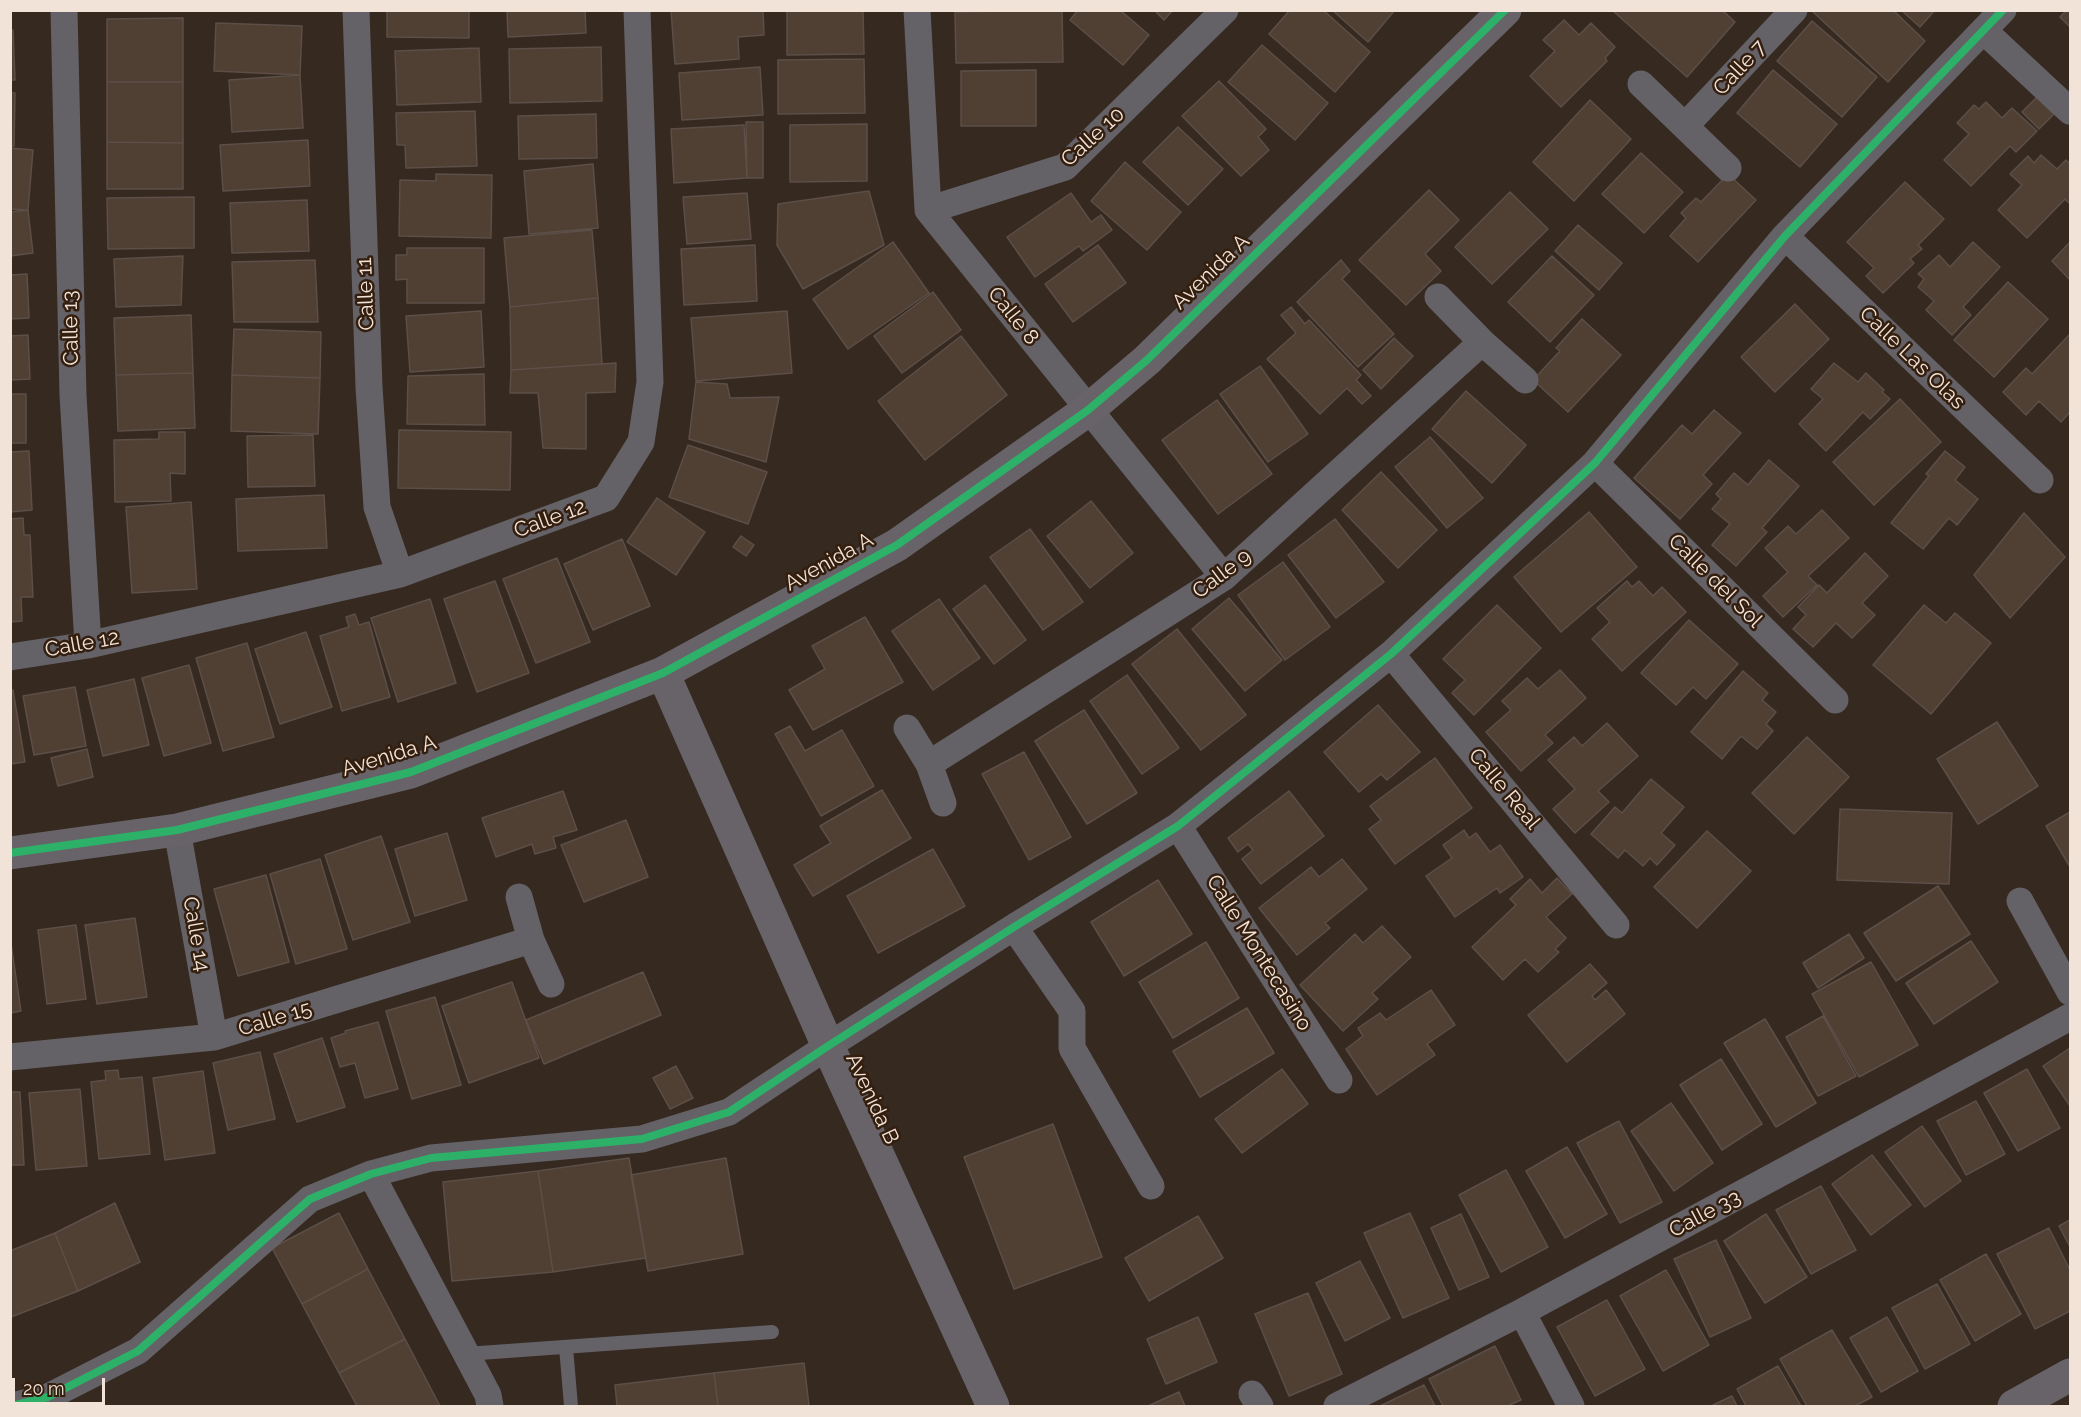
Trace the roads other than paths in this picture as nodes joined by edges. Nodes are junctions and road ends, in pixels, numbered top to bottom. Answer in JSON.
{"nodes":[{"id":1,"x":64,"y":10,"type":"edge"},
{"id":2,"x":356,"y":10,"type":"edge"},
{"id":3,"x":637,"y":10,"type":"edge"},
{"id":4,"x":916,"y":10,"type":"edge"},
{"id":5,"x":1225,"y":10,"type":"edge"},
{"id":6,"x":1505,"y":10,"type":"edge"},
{"id":7,"x":1794,"y":10,"type":"edge"},
{"id":8,"x":2003,"y":10,"type":"edge"},
{"id":9,"x":1983,"y":30,"type":"junction"},
{"id":10,"x":1641,"y":84,"type":"dead end"},
{"id":11,"x":2070,"y":111,"type":"edge"},
{"id":12,"x":1685,"y":126,"type":"junction"},
{"id":13,"x":1728,"y":168,"type":"dead end"},
{"id":14,"x":928,"y":210,"type":"junction"},
{"id":15,"x":1785,"y":236,"type":"junction"},
{"id":16,"x":1438,"y":297,"type":"dead end"},
{"id":17,"x":1482,"y":342,"type":"junction"},
{"id":18,"x":1526,"y":380,"type":"dead end"},
{"id":19,"x":1089,"y":410,"type":"junction"},
{"id":20,"x":1595,"y":463,"type":"junction"},
{"id":21,"x":2040,"y":480,"type":"dead end"},
{"id":22,"x":400,"y":574,"type":"junction"},
{"id":23,"x":1224,"y":577,"type":"junction"},
{"id":24,"x":88,"y":645,"type":"junction"},
{"id":25,"x":1392,"y":654,"type":"junction"},
{"id":26,"x":10,"y":657,"type":"edge"},
{"id":27,"x":663,"y":673,"type":"junction"},
{"id":28,"x":1835,"y":700,"type":"dead end"},
{"id":29,"x":907,"y":728,"type":"dead end"},
{"id":30,"x":929,"y":764,"type":"junction"},
{"id":31,"x":943,"y":803,"type":"dead end"},
{"id":32,"x":1178,"y":826,"type":"junction"},
{"id":33,"x":177,"y":830,"type":"junction"},
{"id":34,"x":10,"y":853,"type":"edge"},
{"id":35,"x":519,"y":897,"type":"dead end"},
{"id":36,"x":2020,"y":901,"type":"dead end"},
{"id":37,"x":1616,"y":925,"type":"dead end"},
{"id":38,"x":1014,"y":927,"type":"junction"},
{"id":39,"x":531,"y":940,"type":"junction"},
{"id":40,"x":551,"y":984,"type":"dead end"},
{"id":41,"x":2070,"y":992,"type":"edge"},
{"id":42,"x":2070,"y":1017,"type":"edge"},
{"id":43,"x":214,"y":1037,"type":"junction"},
{"id":44,"x":828,"y":1046,"type":"junction"},
{"id":45,"x":10,"y":1057,"type":"edge"},
{"id":46,"x":1339,"y":1080,"type":"dead end"},
{"id":47,"x":370,"y":1174,"type":"junction"},
{"id":48,"x":1151,"y":1186,"type":"dead end"},
{"id":49,"x":1522,"y":1312,"type":"junction"},
{"id":50,"x":772,"y":1332,"type":"dead end"},
{"id":51,"x":566,"y":1347,"type":"junction"},
{"id":52,"x":466,"y":1354,"type":"junction"},
{"id":53,"x":2070,"y":1375,"type":"edge"},
{"id":54,"x":12,"y":1407,"type":"edge"},
{"id":55,"x":490,"y":1407,"type":"edge"},
{"id":56,"x":571,"y":1407,"type":"edge"},
{"id":57,"x":993,"y":1407,"type":"edge"},
{"id":58,"x":1337,"y":1407,"type":"edge"},
{"id":59,"x":1570,"y":1407,"type":"edge"},
{"id":60,"x":2014,"y":1407,"type":"edge"}],
"edges":[{"from":1,"to":24,"type":"street","name":"Calle 13"},
{"from":2,"to":22,"type":"street","name":"Calle 11"},
{"from":3,"to":22,"type":"street","name":"Calle 12"},
{"from":4,"to":14,"type":"street"},
{"from":5,"to":14,"type":"street","name":"Calle 10"},
{"from":6,"to":19,"type":"street","name":"Avenida A"},
{"from":7,"to":12,"type":"street","name":"Calle 7"},
{"from":8,"to":9,"type":"street"},
{"from":9,"to":11,"type":"street"},
{"from":9,"to":15,"type":"street"},
{"from":10,"to":12,"type":"street"},
{"from":12,"to":13,"type":"street"},
{"from":14,"to":19,"type":"street","name":"Calle 8"},
{"from":15,"to":20,"type":"street"},
{"from":15,"to":21,"type":"street","name":"Calle Las Olas"},
{"from":16,"to":17,"type":"street"},
{"from":17,"to":18,"type":"street"},
{"from":17,"to":23,"type":"street","name":"Calle 9"},
{"from":19,"to":23,"type":"street","name":"Calle 8"},
{"from":19,"to":27,"type":"street","name":"Avenida A"},
{"from":20,"to":25,"type":"street"},
{"from":20,"to":28,"type":"street","name":"Calle del Sol"},
{"from":22,"to":24,"type":"street","name":"Calle 12"},
{"from":23,"to":30,"type":"street","name":"Calle 9"},
{"from":24,"to":26,"type":"street","name":"Calle 12"},
{"from":25,"to":32,"type":"street"},
{"from":25,"to":37,"type":"street","name":"Calle Real"},
{"from":27,"to":33,"type":"street","name":"Avenida A"},
{"from":27,"to":44,"type":"street","name":"Avenida B"},
{"from":29,"to":30,"type":"street"},
{"from":30,"to":31,"type":"street"},
{"from":32,"to":38,"type":"street"},
{"from":32,"to":46,"type":"street","name":"Calle Montecasino"},
{"from":33,"to":34,"type":"street","name":"Avenida A"},
{"from":33,"to":43,"type":"street","name":"Calle 14"},
{"from":35,"to":39,"type":"street"},
{"from":36,"to":41,"type":"street"},
{"from":38,"to":44,"type":"street"},
{"from":38,"to":48,"type":"street"},
{"from":39,"to":40,"type":"street"},
{"from":39,"to":43,"type":"street","name":"Calle 15"},
{"from":42,"to":49,"type":"street","name":"Calle 33"},
{"from":43,"to":45,"type":"street","name":"Calle 15"},
{"from":44,"to":47,"type":"street"},
{"from":44,"to":57,"type":"street","name":"Avenida B"},
{"from":47,"to":52,"type":"street"},
{"from":47,"to":54,"type":"street"},
{"from":49,"to":58,"type":"street","name":"Calle 33"},
{"from":49,"to":59,"type":"street"},
{"from":50,"to":51,"type":"lane"},
{"from":51,"to":52,"type":"lane"},
{"from":51,"to":56,"type":"lane"},
{"from":52,"to":55,"type":"street"},
{"from":53,"to":60,"type":"street"}]}
